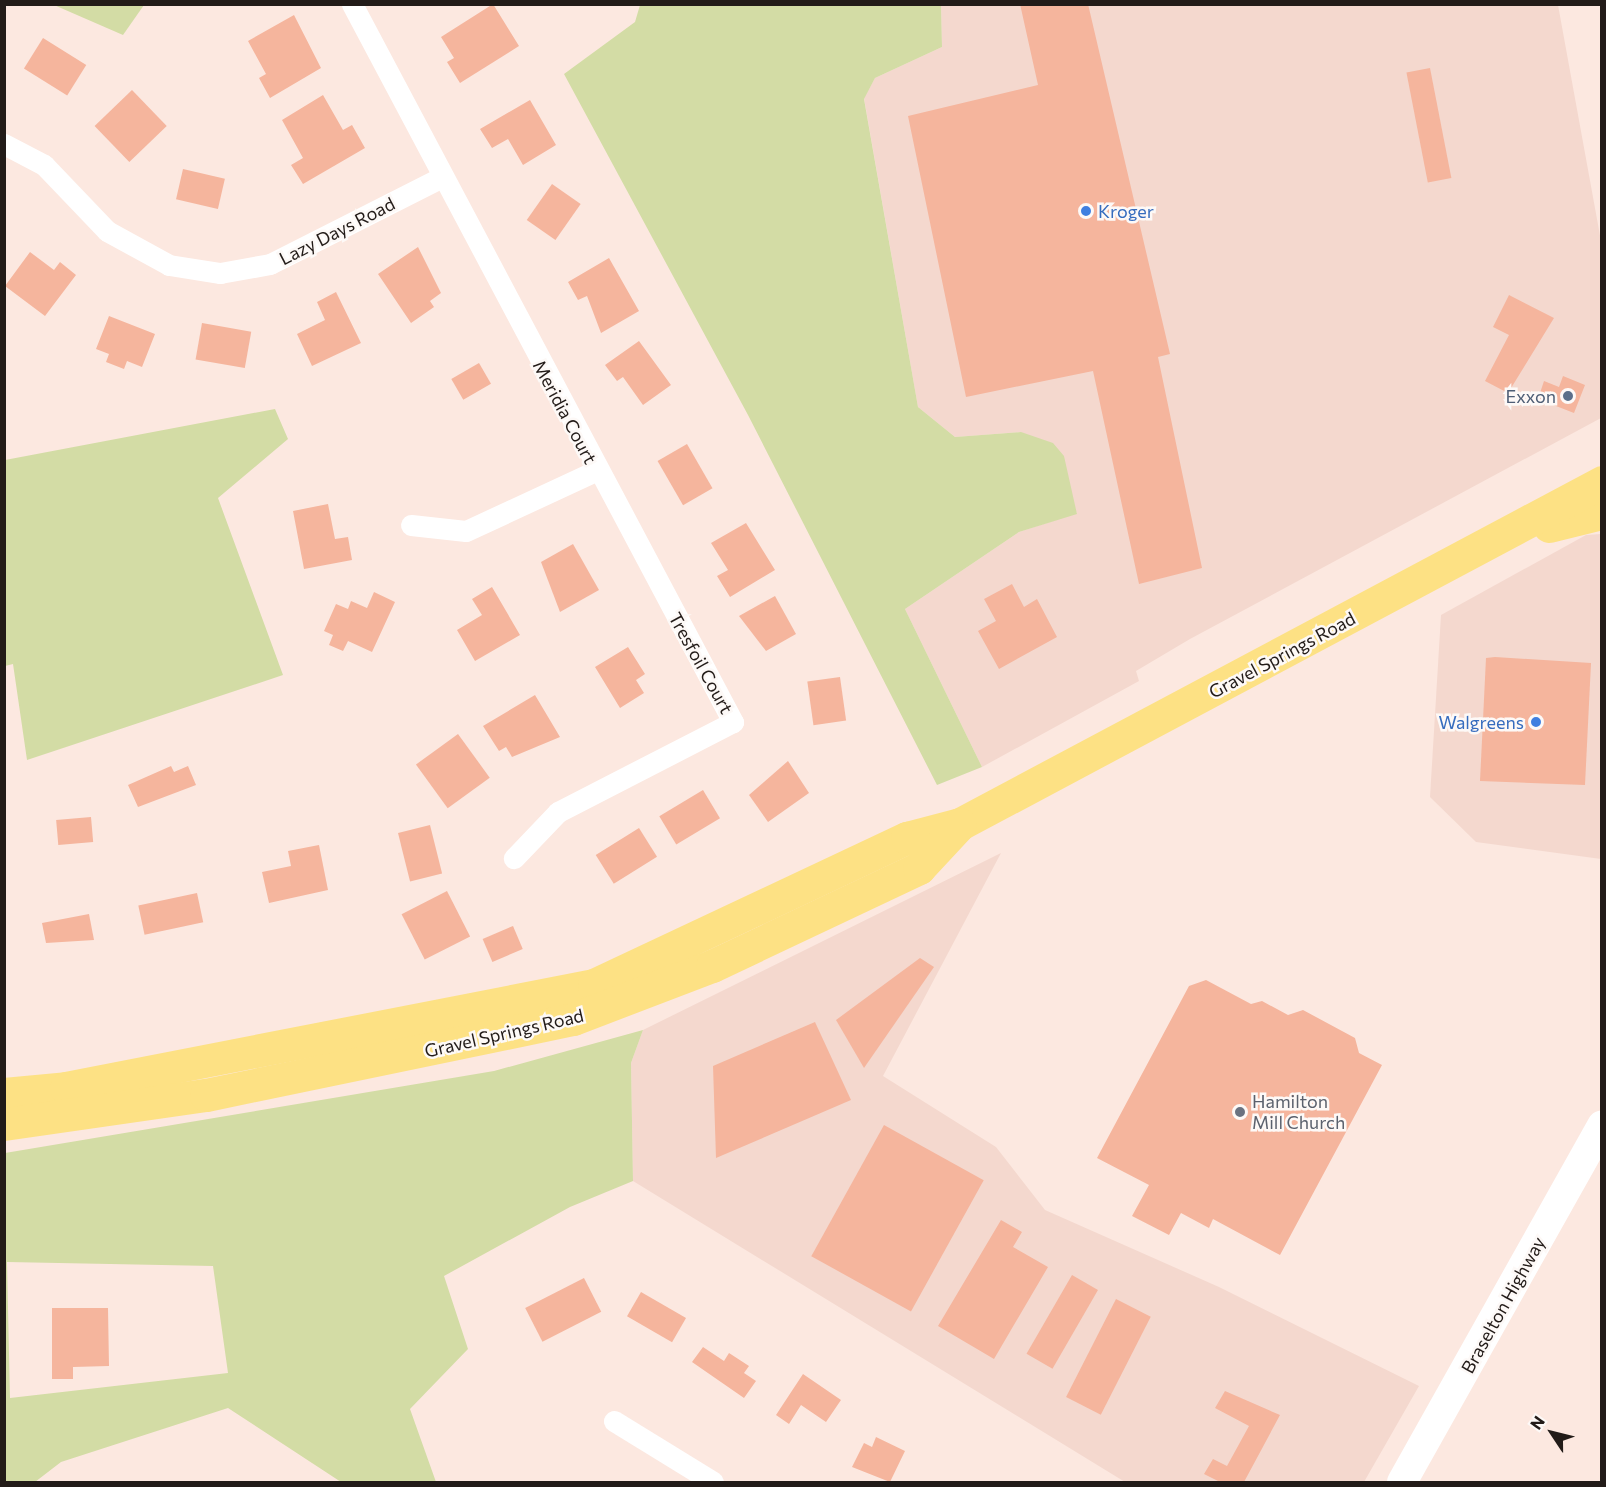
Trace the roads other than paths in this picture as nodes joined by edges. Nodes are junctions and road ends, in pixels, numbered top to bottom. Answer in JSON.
{"nodes":[{"id":1,"x":352,"y":4,"type":"edge"},
{"id":2,"x":4,"y":144,"type":"edge"},
{"id":3,"x":442,"y":177,"type":"junction"},
{"id":4,"x":595,"y":471,"type":"junction"},
{"id":5,"x":1602,"y":482,"type":"edge"},
{"id":6,"x":1602,"y":513,"type":"edge"},
{"id":7,"x":411,"y":525,"type":"dead end"},
{"id":8,"x":1493,"y":541,"type":"junction"},
{"id":9,"x":960,"y":824,"type":"junction"},
{"id":10,"x":514,"y":858,"type":"dead end"},
{"id":11,"x":4,"y":1094,"type":"edge"},
{"id":12,"x":4,"y":1124,"type":"edge"},
{"id":13,"x":1602,"y":1125,"type":"edge"},
{"id":14,"x":614,"y":1421,"type":"dead end"},
{"id":15,"x":713,"y":1482,"type":"edge"},
{"id":16,"x":1402,"y":1482,"type":"edge"}],
"edges":[{"from":1,"to":3,"type":"street"},
{"from":2,"to":3,"type":"street","name":"Lazy Days Road"},
{"from":3,"to":4,"type":"street","name":"Meridia Court"},
{"from":4,"to":7,"type":"street","name":"Meridia Court"},
{"from":4,"to":10,"type":"street","name":"Tresfoil Court"},
{"from":5,"to":8,"type":"main road","name":"Gravel Springs Road"},
{"from":6,"to":8,"type":"main road"},
{"from":8,"to":9,"type":"main road","name":"Gravel Springs Road"},
{"from":9,"to":11,"type":"main road","name":"Gravel Springs Road"},
{"from":9,"to":12,"type":"main road","name":"Gravel Springs Road"},
{"from":13,"to":16,"type":"main road","name":"Braselton Highway"},
{"from":14,"to":15,"type":"street"}]}
